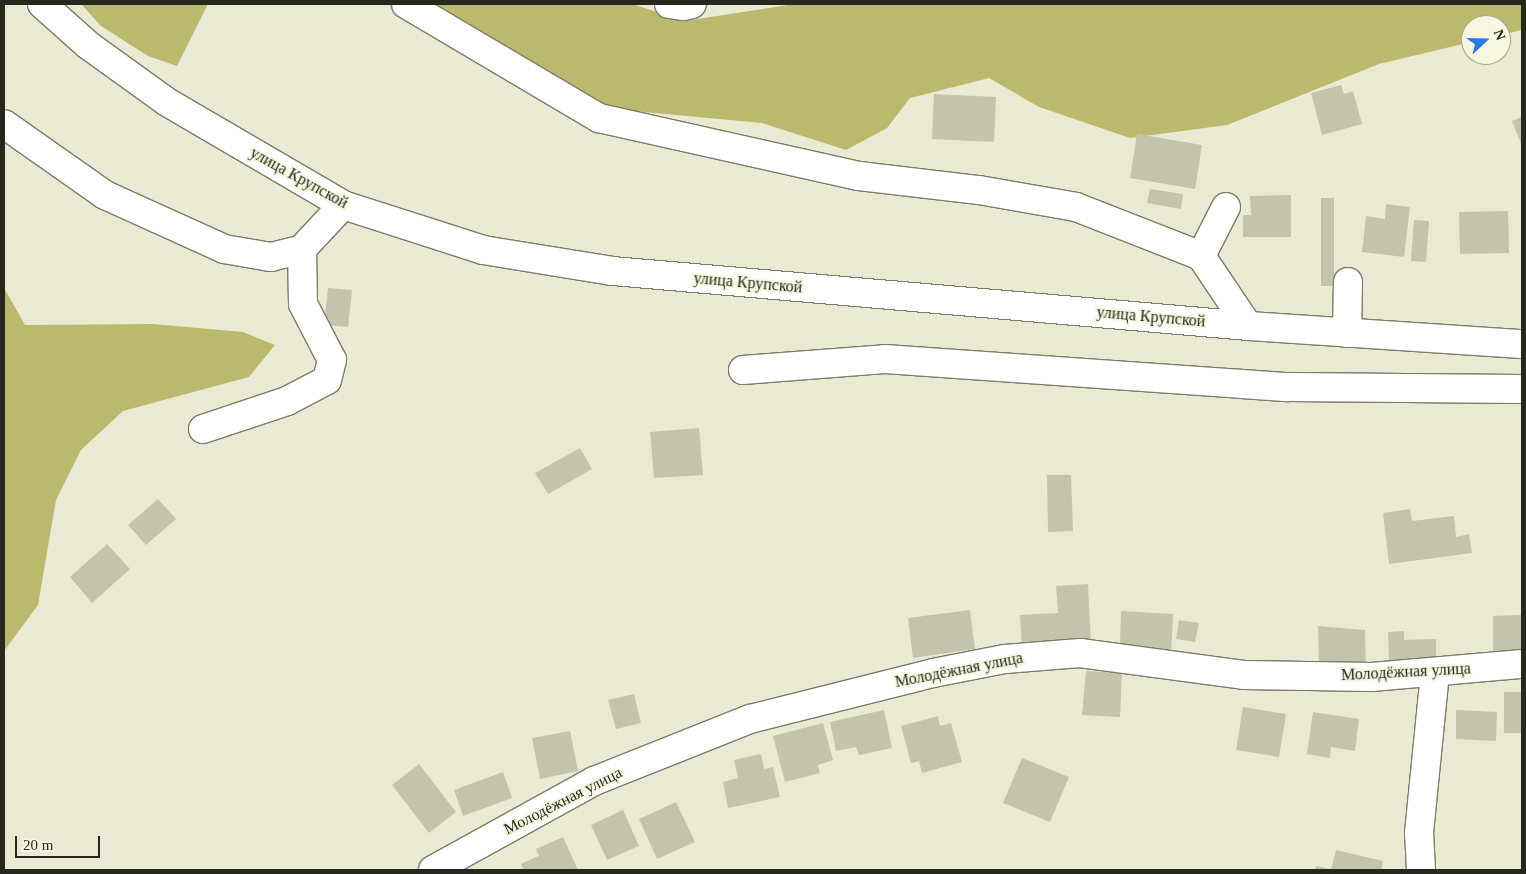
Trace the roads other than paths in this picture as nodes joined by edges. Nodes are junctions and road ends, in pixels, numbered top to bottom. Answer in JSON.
{"nodes":[{"id":1,"x":42,"y":4,"type":"edge"},
{"id":2,"x":406,"y":4,"type":"edge"},
{"id":3,"x":669,"y":4,"type":"edge"},
{"id":4,"x":692,"y":4,"type":"edge"},
{"id":5,"x":4,"y":124,"type":"edge"},
{"id":6,"x":343,"y":205,"type":"junction"},
{"id":7,"x":1226,"y":207,"type":"dead end"},
{"id":8,"x":302,"y":249,"type":"junction"},
{"id":9,"x":1201,"y":256,"type":"junction"},
{"id":10,"x":1348,"y":282,"type":"dead end"},
{"id":11,"x":1248,"y":326,"type":"junction"},
{"id":12,"x":1347,"y":333,"type":"junction"},
{"id":13,"x":1522,"y":344,"type":"edge"},
{"id":14,"x":743,"y":370,"type":"dead end"},
{"id":15,"x":1522,"y":389,"type":"edge"},
{"id":16,"x":203,"y":429,"type":"dead end"},
{"id":17,"x":1522,"y":664,"type":"edge"},
{"id":18,"x":1435,"y":672,"type":"junction"},
{"id":19,"x":433,"y":870,"type":"edge"},
{"id":20,"x":1421,"y":870,"type":"edge"}],
"edges":[{"from":1,"to":6,"type":"street","name":"улица Крупской"},
{"from":2,"to":9,"type":"street"},
{"from":3,"to":4,"type":"street"},
{"from":5,"to":8,"type":"street"},
{"from":6,"to":8,"type":"street"},
{"from":6,"to":11,"type":"street","name":"улица Крупской"},
{"from":7,"to":9,"type":"street"},
{"from":8,"to":16,"type":"street"},
{"from":9,"to":11,"type":"street"},
{"from":10,"to":12,"type":"street"},
{"from":11,"to":12,"type":"street","name":"улица Крупской"},
{"from":12,"to":13,"type":"street","name":"улица Крупской"},
{"from":14,"to":15,"type":"street"},
{"from":17,"to":18,"type":"street","name":"Молодёжная улица"},
{"from":18,"to":19,"type":"street","name":"Молодёжная улица"},
{"from":18,"to":20,"type":"street"}]}
